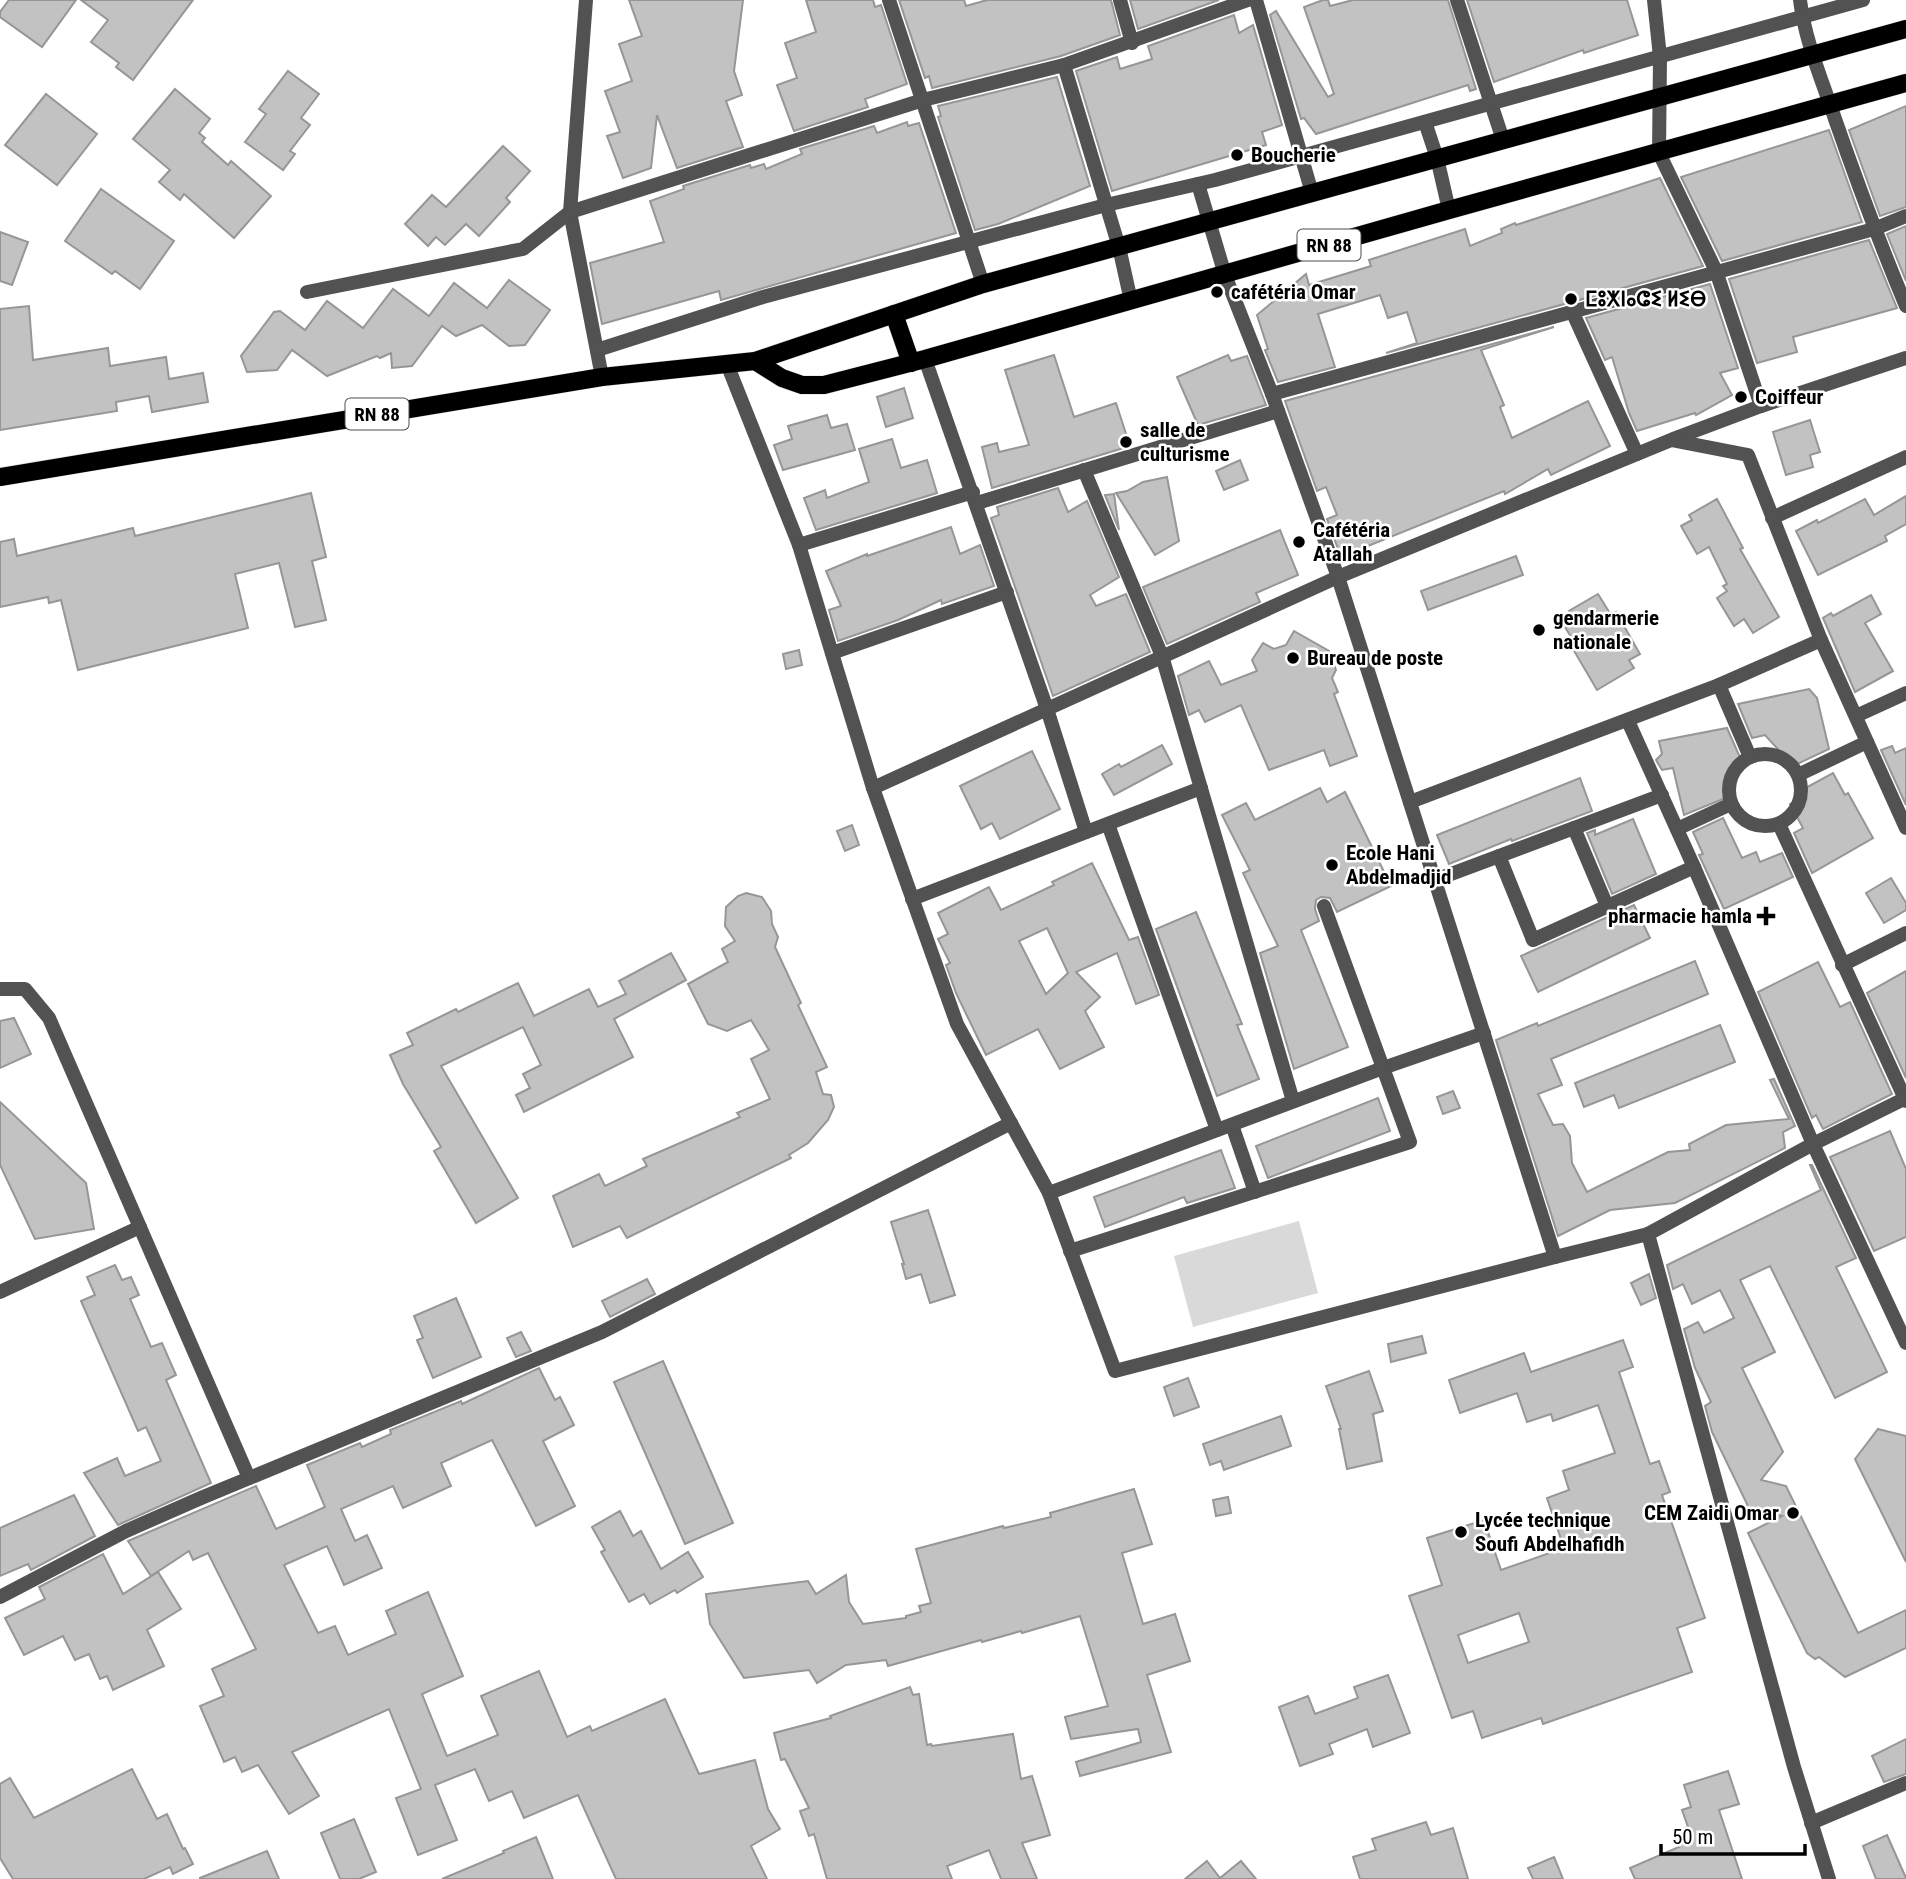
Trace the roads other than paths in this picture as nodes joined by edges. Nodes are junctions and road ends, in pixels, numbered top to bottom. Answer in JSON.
{"nodes":[{"id":1,"x":586,"y":0,"type":"edge"},
{"id":2,"x":889,"y":0,"type":"edge"},
{"id":3,"x":1120,"y":0,"type":"edge"},
{"id":4,"x":1248,"y":0,"type":"edge"},
{"id":5,"x":1256,"y":0,"type":"edge"},
{"id":6,"x":1457,"y":0,"type":"edge"},
{"id":7,"x":1654,"y":0,"type":"edge"},
{"id":8,"x":1800,"y":0,"type":"edge"},
{"id":9,"x":1863,"y":0,"type":"edge"},
{"id":10,"x":1802,"y":18,"type":"junction"},
{"id":11,"x":1906,"y":29,"type":"edge"},
{"id":12,"x":1132,"y":43,"type":"junction"},
{"id":13,"x":1813,"y":55,"type":"junction"},
{"id":14,"x":1660,"y":57,"type":"junction"},
{"id":15,"x":1065,"y":65,"type":"junction"},
{"id":16,"x":1906,"y":83,"type":"edge"},
{"id":17,"x":1659,"y":97,"type":"junction"},
{"id":18,"x":923,"y":100,"type":"junction"},
{"id":19,"x":1493,"y":104,"type":"junction"},
{"id":20,"x":1830,"y":104,"type":"junction"},
{"id":21,"x":1425,"y":122,"type":"junction"},
{"id":22,"x":1503,"y":140,"type":"junction"},
{"id":23,"x":1658,"y":153,"type":"junction"},
{"id":24,"x":1301,"y":156,"type":"junction"},
{"id":25,"x":1437,"y":158,"type":"junction"},
{"id":26,"x":1198,"y":184,"type":"junction"},
{"id":27,"x":1312,"y":193,"type":"junction"},
{"id":28,"x":1106,"y":205,"type":"junction"},
{"id":29,"x":1449,"y":210,"type":"junction"},
{"id":30,"x":570,"y":212,"type":"junction"},
{"id":31,"x":1906,"y":216,"type":"edge"},
{"id":32,"x":1210,"y":221,"type":"junction"},
{"id":33,"x":1874,"y":229,"type":"junction"},
{"id":34,"x":970,"y":242,"type":"junction"},
{"id":35,"x":1119,"y":247,"type":"junction"},
{"id":36,"x":1716,"y":271,"type":"junction"},
{"id":37,"x":1225,"y":275,"type":"junction"},
{"id":38,"x":983,"y":284,"type":"junction"},
{"id":39,"x":307,"y":292,"type":"dead end"},
{"id":40,"x":1131,"y":301,"type":"junction"},
{"id":41,"x":1906,"y":306,"type":"edge"},
{"id":42,"x":1572,"y":311,"type":"junction"},
{"id":43,"x":894,"y":314,"type":"junction"},
{"id":44,"x":597,"y":350,"type":"junction"},
{"id":45,"x":1906,"y":358,"type":"edge"},
{"id":46,"x":755,"y":361,"type":"junction"},
{"id":47,"x":918,"y":361,"type":"junction"},
{"id":48,"x":727,"y":364,"type":"junction"},
{"id":49,"x":602,"y":377,"type":"junction"},
{"id":50,"x":1272,"y":394,"type":"junction"},
{"id":51,"x":1761,"y":406,"type":"junction"},
{"id":52,"x":1279,"y":411,"type":"junction"},
{"id":53,"x":1671,"y":440,"type":"junction"},
{"id":54,"x":1637,"y":454,"type":"junction"},
{"id":55,"x":1906,"y":457,"type":"edge"},
{"id":56,"x":1084,"y":470,"type":"junction"},
{"id":57,"x":0,"y":477,"type":"edge"},
{"id":58,"x":975,"y":498,"type":"junction"},
{"id":59,"x":1772,"y":518,"type":"junction"},
{"id":60,"x":799,"y":545,"type":"junction"},
{"id":61,"x":1338,"y":577,"type":"junction"},
{"id":62,"x":1007,"y":592,"type":"junction"},
{"id":63,"x":1821,"y":640,"type":"junction"},
{"id":64,"x":832,"y":653,"type":"junction"},
{"id":65,"x":1162,"y":656,"type":"junction"},
{"id":66,"x":1719,"y":685,"type":"junction"},
{"id":67,"x":1906,"y":693,"type":"edge"},
{"id":68,"x":1047,"y":709,"type":"junction"},
{"id":69,"x":1856,"y":716,"type":"junction"},
{"id":70,"x":1628,"y":721,"type":"junction"},
{"id":71,"x":1867,"y":742,"type":"junction"},
{"id":72,"x":1750,"y":757,"type":"junction"},
{"id":73,"x":1798,"y":775,"type":"junction"},
{"id":74,"x":873,"y":788,"type":"junction"},
{"id":75,"x":1201,"y":788,"type":"junction"},
{"id":76,"x":1662,"y":795,"type":"junction"},
{"id":77,"x":1410,"y":802,"type":"junction"},
{"id":78,"x":1731,"y":804,"type":"junction"},
{"id":79,"x":1108,"y":824,"type":"junction"},
{"id":80,"x":1779,"y":824,"type":"junction"},
{"id":81,"x":1574,"y":828,"type":"junction"},
{"id":82,"x":1906,"y":828,"type":"edge"},
{"id":83,"x":1677,"y":829,"type":"junction"},
{"id":84,"x":1086,"y":832,"type":"junction"},
{"id":85,"x":1499,"y":856,"type":"junction"},
{"id":86,"x":1694,"y":867,"type":"junction"},
{"id":87,"x":1435,"y":880,"type":"junction"},
{"id":88,"x":912,"y":899,"type":"junction"},
{"id":89,"x":1324,"y":905,"type":"dead end"},
{"id":90,"x":1607,"y":906,"type":"junction"},
{"id":91,"x":1906,"y":933,"type":"edge"},
{"id":92,"x":1843,"y":965,"type":"junction"},
{"id":93,"x":0,"y":989,"type":"edge"},
{"id":94,"x":1484,"y":1033,"type":"junction"},
{"id":95,"x":1383,"y":1068,"type":"junction"},
{"id":96,"x":1906,"y":1099,"type":"edge"},
{"id":97,"x":1293,"y":1101,"type":"junction"},
{"id":98,"x":1011,"y":1123,"type":"junction"},
{"id":99,"x":1232,"y":1125,"type":"junction"},
{"id":100,"x":1217,"y":1130,"type":"junction"},
{"id":101,"x":1814,"y":1144,"type":"junction"},
{"id":102,"x":1255,"y":1192,"type":"junction"},
{"id":103,"x":1049,"y":1193,"type":"junction"},
{"id":104,"x":140,"y":1227,"type":"junction"},
{"id":105,"x":1648,"y":1234,"type":"junction"},
{"id":106,"x":1070,"y":1251,"type":"junction"},
{"id":107,"x":1555,"y":1257,"type":"junction"},
{"id":108,"x":0,"y":1292,"type":"edge"},
{"id":109,"x":1906,"y":1343,"type":"edge"},
{"id":110,"x":250,"y":1478,"type":"junction"},
{"id":111,"x":0,"y":1597,"type":"edge"},
{"id":112,"x":1906,"y":1783,"type":"edge"},
{"id":113,"x":1811,"y":1823,"type":"junction"},
{"id":114,"x":1829,"y":1879,"type":"edge"}],
"edges":[{"from":1,"to":30,"type":"street"},
{"from":2,"to":18,"type":"street"},
{"from":3,"to":12,"type":"street"},
{"from":4,"to":12,"type":"street"},
{"from":5,"to":24,"type":"street"},
{"from":6,"to":19,"type":"street"},
{"from":7,"to":14,"type":"street"},
{"from":8,"to":10,"type":"street"},
{"from":9,"to":10,"type":"street"},
{"from":10,"to":13,"type":"street"},
{"from":10,"to":14,"type":"street"},
{"from":11,"to":13,"type":"main road"},
{"from":12,"to":15,"type":"street"},
{"from":13,"to":17,"type":"main road"},
{"from":13,"to":20,"type":"street"},
{"from":14,"to":17,"type":"street"},
{"from":14,"to":19,"type":"street"},
{"from":15,"to":18,"type":"street"},
{"from":15,"to":28,"type":"street"},
{"from":16,"to":20,"type":"main road","number":"RN 88"},
{"from":17,"to":22,"type":"main road"},
{"from":17,"to":23,"type":"street"},
{"from":18,"to":30,"type":"street"},
{"from":18,"to":34,"type":"street"},
{"from":19,"to":21,"type":"street"},
{"from":19,"to":22,"type":"street"},
{"from":20,"to":23,"type":"main road","number":"RN 88"},
{"from":20,"to":33,"type":"street"},
{"from":21,"to":24,"type":"street"},
{"from":21,"to":25,"type":"street"},
{"from":22,"to":25,"type":"main road"},
{"from":23,"to":29,"type":"main road","number":"RN 88"},
{"from":23,"to":36,"type":"street"},
{"from":24,"to":26,"type":"street"},
{"from":24,"to":27,"type":"street"},
{"from":25,"to":27,"type":"main road"},
{"from":25,"to":29,"type":"street"},
{"from":26,"to":28,"type":"street"},
{"from":26,"to":32,"type":"street"},
{"from":27,"to":32,"type":"main road"},
{"from":28,"to":34,"type":"street"},
{"from":28,"to":35,"type":"street"},
{"from":29,"to":37,"type":"main road","number":"RN 88"},
{"from":30,"to":39,"type":"street"},
{"from":30,"to":44,"type":"street"},
{"from":31,"to":33,"type":"street"},
{"from":32,"to":35,"type":"main road"},
{"from":32,"to":37,"type":"street"},
{"from":33,"to":36,"type":"street"},
{"from":33,"to":41,"type":"street"},
{"from":34,"to":38,"type":"street"},
{"from":34,"to":44,"type":"street"},
{"from":35,"to":38,"type":"main road"},
{"from":35,"to":40,"type":"street"},
{"from":36,"to":42,"type":"street"},
{"from":36,"to":51,"type":"street"},
{"from":37,"to":40,"type":"main road","number":"RN 88"},
{"from":37,"to":50,"type":"street"},
{"from":38,"to":43,"type":"main road"},
{"from":40,"to":47,"type":"main road","number":"RN 88"},
{"from":42,"to":50,"type":"street"},
{"from":42,"to":54,"type":"street"},
{"from":43,"to":46,"type":"main road"},
{"from":43,"to":47,"type":"main road"},
{"from":44,"to":49,"type":"street"},
{"from":45,"to":51,"type":"street"},
{"from":46,"to":47,"type":"main road","number":"RN 88"},
{"from":46,"to":48,"type":"main road","number":"RN 88"},
{"from":47,"to":58,"type":"street"},
{"from":48,"to":49,"type":"main road","number":"RN 88"},
{"from":48,"to":60,"type":"street"},
{"from":49,"to":57,"type":"main road","number":"RN 88"},
{"from":50,"to":52,"type":"street"},
{"from":51,"to":53,"type":"street"},
{"from":52,"to":56,"type":"street"},
{"from":52,"to":61,"type":"street"},
{"from":53,"to":54,"type":"street"},
{"from":53,"to":59,"type":"street"},
{"from":54,"to":61,"type":"street"},
{"from":55,"to":59,"type":"street"},
{"from":56,"to":58,"type":"street"},
{"from":56,"to":65,"type":"street"},
{"from":58,"to":60,"type":"street"},
{"from":58,"to":62,"type":"street"},
{"from":59,"to":63,"type":"street"},
{"from":60,"to":64,"type":"street"},
{"from":61,"to":65,"type":"street"},
{"from":61,"to":77,"type":"street"},
{"from":62,"to":64,"type":"street"},
{"from":62,"to":68,"type":"street"},
{"from":63,"to":66,"type":"street"},
{"from":63,"to":69,"type":"street"},
{"from":64,"to":74,"type":"street"},
{"from":65,"to":68,"type":"street"},
{"from":65,"to":75,"type":"street"},
{"from":66,"to":70,"type":"street"},
{"from":66,"to":72,"type":"street"},
{"from":67,"to":69,"type":"street"},
{"from":68,"to":74,"type":"street"},
{"from":68,"to":84,"type":"street"},
{"from":69,"to":71,"type":"street"},
{"from":70,"to":76,"type":"street"},
{"from":70,"to":77,"type":"street"},
{"from":71,"to":73,"type":"street"},
{"from":71,"to":82,"type":"street"},
{"from":72,"to":73,"type":"street"},
{"from":72,"to":78,"type":"street"},
{"from":73,"to":80,"type":"street"},
{"from":74,"to":88,"type":"street"},
{"from":75,"to":79,"type":"street"},
{"from":75,"to":97,"type":"street"},
{"from":76,"to":81,"type":"street"},
{"from":76,"to":83,"type":"street"},
{"from":77,"to":87,"type":"street"},
{"from":78,"to":80,"type":"street"},
{"from":78,"to":83,"type":"street"},
{"from":79,"to":84,"type":"street"},
{"from":79,"to":100,"type":"street"},
{"from":80,"to":92,"type":"street"},
{"from":81,"to":85,"type":"street"},
{"from":81,"to":90,"type":"street"},
{"from":83,"to":86,"type":"street"},
{"from":84,"to":88,"type":"street"},
{"from":85,"to":87,"type":"street"},
{"from":85,"to":90,"type":"street"},
{"from":86,"to":90,"type":"street"},
{"from":86,"to":101,"type":"street"},
{"from":87,"to":94,"type":"street"},
{"from":88,"to":98,"type":"street"},
{"from":89,"to":95,"type":"street"},
{"from":91,"to":92,"type":"street"},
{"from":92,"to":96,"type":"street"},
{"from":93,"to":104,"type":"street"},
{"from":94,"to":95,"type":"street"},
{"from":94,"to":107,"type":"street"},
{"from":95,"to":97,"type":"street"},
{"from":95,"to":102,"type":"street"},
{"from":96,"to":101,"type":"street"},
{"from":97,"to":99,"type":"street"},
{"from":98,"to":103,"type":"street"},
{"from":98,"to":110,"type":"street"},
{"from":99,"to":100,"type":"street"},
{"from":99,"to":102,"type":"street"},
{"from":100,"to":103,"type":"street"},
{"from":101,"to":105,"type":"street"},
{"from":101,"to":109,"type":"street"},
{"from":102,"to":106,"type":"street"},
{"from":103,"to":106,"type":"street"},
{"from":104,"to":108,"type":"street"},
{"from":104,"to":110,"type":"street"},
{"from":105,"to":107,"type":"street"},
{"from":105,"to":113,"type":"street"},
{"from":106,"to":107,"type":"street"},
{"from":110,"to":111,"type":"street"},
{"from":112,"to":113,"type":"street"},
{"from":113,"to":114,"type":"street"}]}
